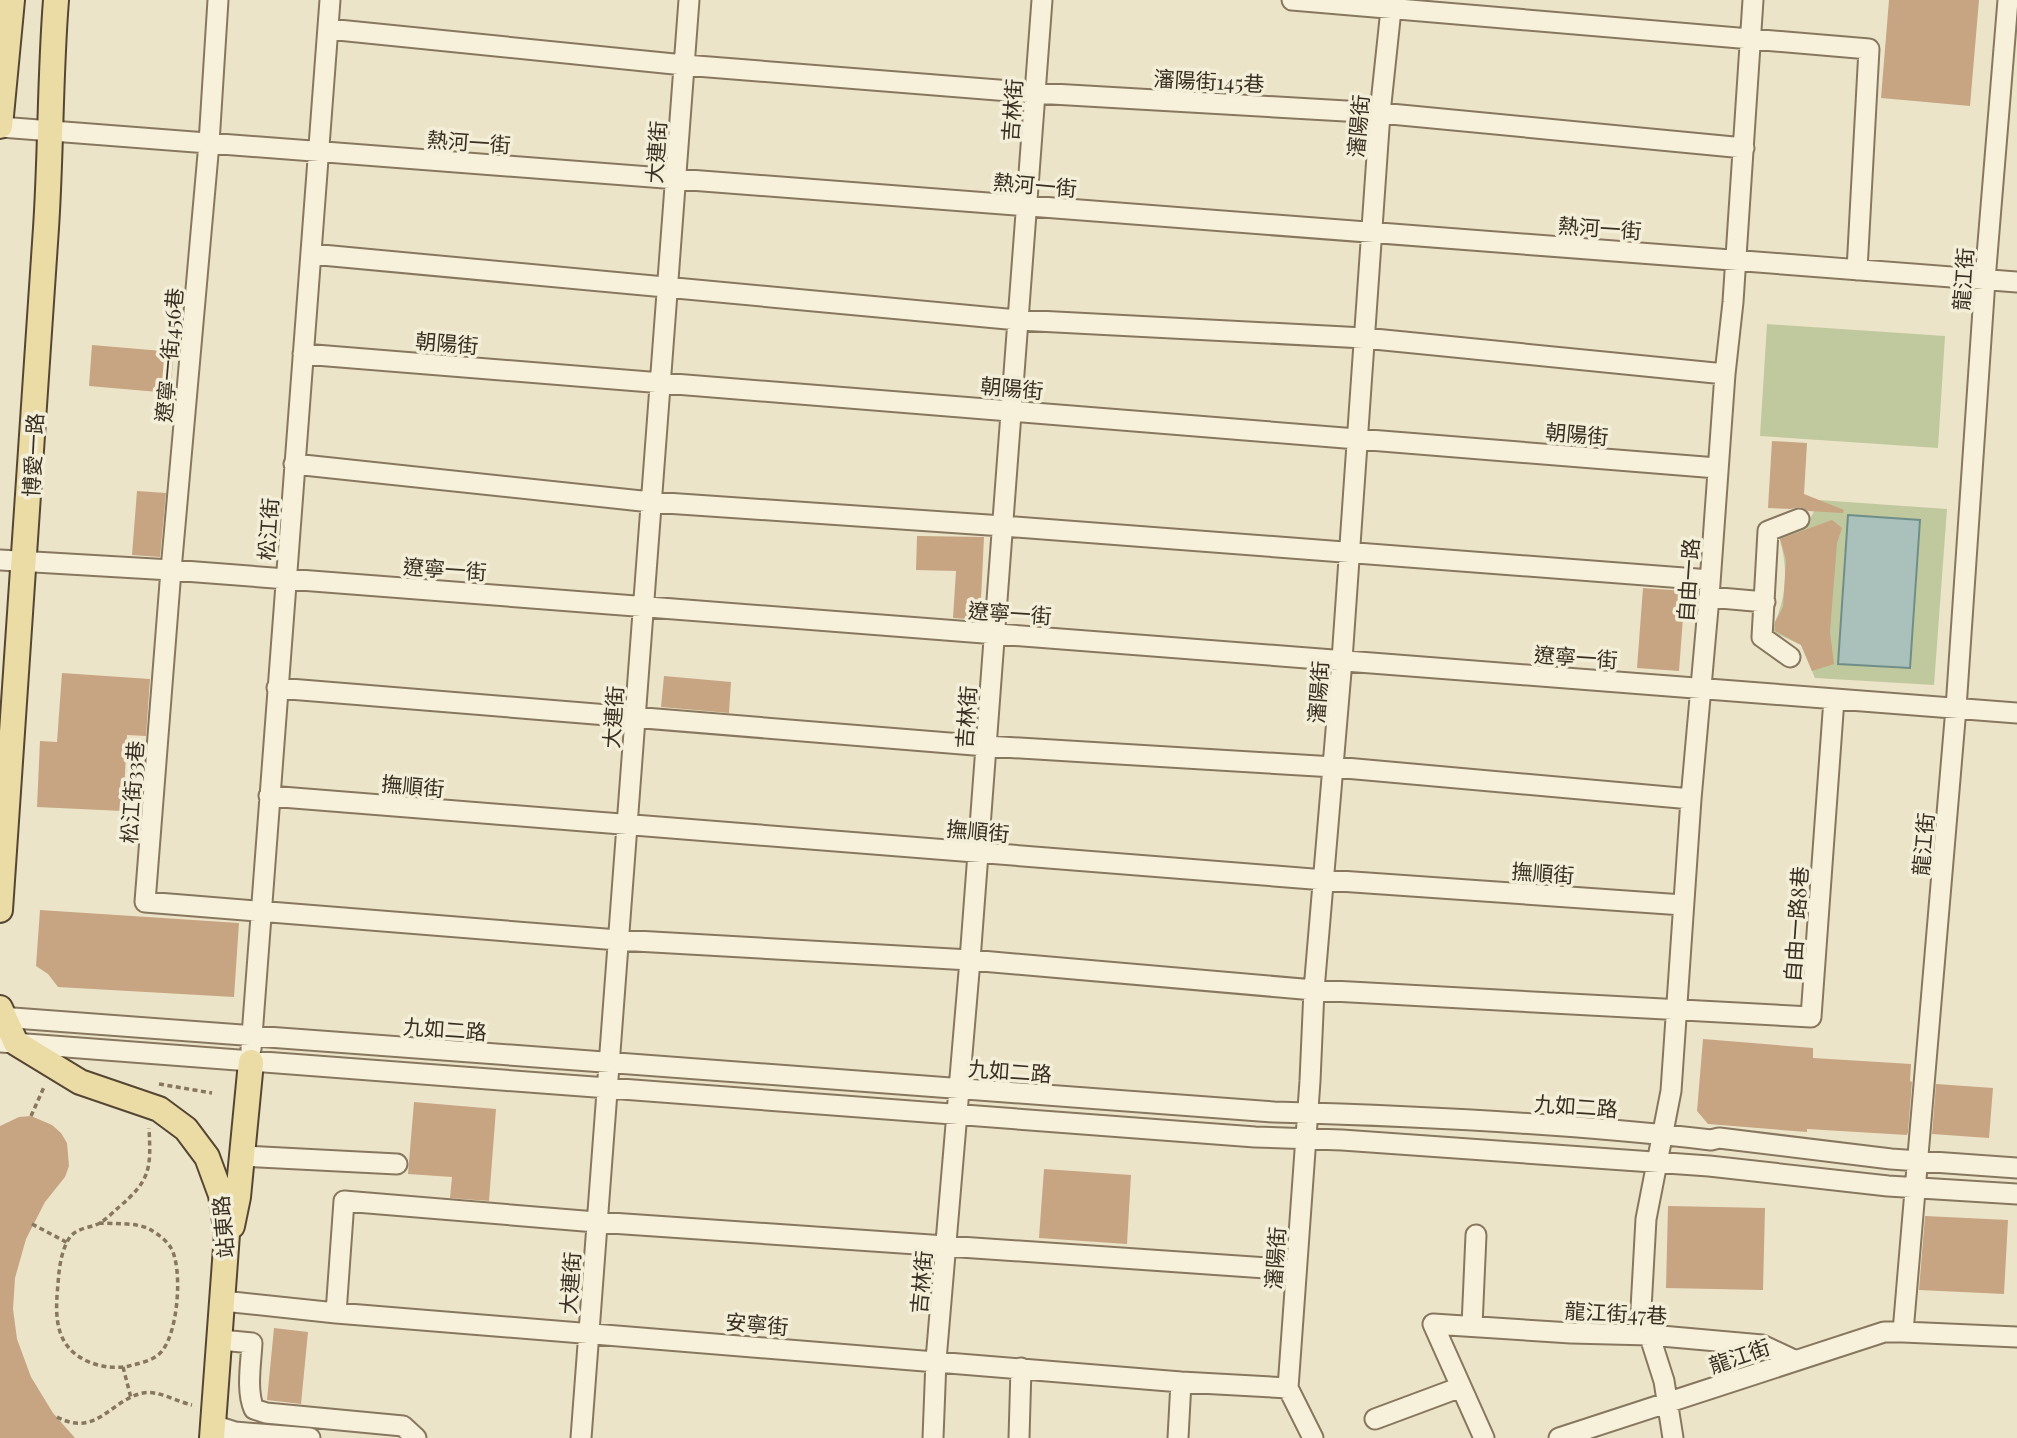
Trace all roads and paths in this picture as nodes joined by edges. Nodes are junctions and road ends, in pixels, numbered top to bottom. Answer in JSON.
{"nodes":[{"id":1,"x":12,"y":0,"type":"edge"},
{"id":2,"x":55,"y":0,"type":"edge"},
{"id":3,"x":218,"y":0,"type":"edge"},
{"id":4,"x":330,"y":0,"type":"edge"},
{"id":5,"x":689,"y":0,"type":"edge"},
{"id":6,"x":1042,"y":0,"type":"edge"},
{"id":7,"x":1292,"y":0,"type":"edge"},
{"id":8,"x":1753,"y":0,"type":"edge"},
{"id":9,"x":2008,"y":0,"type":"edge"},
{"id":10,"x":1392,"y":5,"type":"edge"},
{"id":11,"x":328,"y":29,"type":"junction"},
{"id":12,"x":1751,"y":37,"type":"junction"},
{"id":13,"x":684,"y":65,"type":"junction"},
{"id":14,"x":1035,"y":93,"type":"junction"},
{"id":15,"x":1380,"y":113,"type":"junction"},
{"id":16,"x":0,"y":127,"type":"edge"},
{"id":17,"x":49,"y":131,"type":"junction"},
{"id":18,"x":209,"y":143,"type":"junction"},
{"id":19,"x":1744,"y":148,"type":"junction"},
{"id":20,"x":318,"y":152,"type":"junction"},
{"id":21,"x":675,"y":179,"type":"junction"},
{"id":22,"x":1027,"y":206,"type":"junction"},
{"id":23,"x":1371,"y":232,"type":"junction"},
{"id":24,"x":311,"y":254,"type":"junction"},
{"id":25,"x":1736,"y":261,"type":"junction"},
{"id":26,"x":1857,"y":270,"type":"junction"},
{"id":27,"x":1985,"y":280,"type":"junction"},
{"id":28,"x":2017,"y":282,"type":"edge"},
{"id":29,"x":667,"y":288,"type":"junction"},
{"id":30,"x":1018,"y":320,"type":"junction"},
{"id":31,"x":1364,"y":338,"type":"junction"},
{"id":32,"x":303,"y":354,"type":"junction"},
{"id":33,"x":1725,"y":374,"type":"junction"},
{"id":34,"x":660,"y":382,"type":"junction"},
{"id":35,"x":1012,"y":410,"type":"junction"},
{"id":36,"x":1357,"y":438,"type":"junction"},
{"id":37,"x":294,"y":464,"type":"junction"},
{"id":38,"x":1717,"y":468,"type":"junction"},
{"id":39,"x":651,"y":502,"type":"junction"},
{"id":40,"x":1799,"y":519,"type":"dead end"},
{"id":41,"x":1003,"y":526,"type":"junction"},
{"id":42,"x":1349,"y":553,"type":"junction"},
{"id":43,"x":0,"y":560,"type":"edge"},
{"id":44,"x":25,"y":561,"type":"junction"},
{"id":45,"x":172,"y":570,"type":"junction"},
{"id":46,"x":286,"y":578,"type":"junction"},
{"id":47,"x":1710,"y":589,"type":"junction"},
{"id":48,"x":1765,"y":602,"type":"junction"},
{"id":49,"x":643,"y":606,"type":"junction"},
{"id":50,"x":995,"y":633,"type":"junction"},
{"id":51,"x":1790,"y":657,"type":"dead end"},
{"id":52,"x":1342,"y":660,"type":"junction"},
{"id":53,"x":1702,"y":687,"type":"junction"},
{"id":54,"x":277,"y":688,"type":"junction"},
{"id":55,"x":1834,"y":699,"type":"junction"},
{"id":56,"x":1956,"y":708,"type":"junction"},
{"id":57,"x":2017,"y":713,"type":"edge"},
{"id":58,"x":634,"y":718,"type":"junction"},
{"id":59,"x":986,"y":746,"type":"junction"},
{"id":60,"x":1334,"y":767,"type":"junction"},
{"id":61,"x":269,"y":796,"type":"junction"},
{"id":62,"x":1690,"y":799,"type":"junction"},
{"id":63,"x":626,"y":825,"type":"junction"},
{"id":64,"x":978,"y":853,"type":"junction"},
{"id":65,"x":1325,"y":880,"type":"junction"},
{"id":66,"x":1683,"y":905,"type":"junction"},
{"id":67,"x":0,"y":910,"type":"edge"},
{"id":68,"x":260,"y":910,"type":"junction"},
{"id":69,"x":618,"y":940,"type":"junction"},
{"id":70,"x":970,"y":960,"type":"junction"},
{"id":71,"x":1314,"y":990,"type":"junction"},
{"id":72,"x":1675,"y":1010,"type":"junction"},
{"id":73,"x":1,"y":1014,"type":"edge"},
{"id":74,"x":252,"y":1036,"type":"junction"},
{"id":75,"x":8,"y":1042,"type":"edge"},
{"id":76,"x":251,"y":1062,"type":"junction"},
{"id":77,"x":608,"y":1063,"type":"junction"},
{"id":78,"x":159,"y":1084,"type":"dead end"},
{"id":79,"x":45,"y":1086,"type":"dead end"},
{"id":80,"x":606,"y":1089,"type":"junction"},
{"id":81,"x":958,"y":1089,"type":"junction"},
{"id":82,"x":212,"y":1093,"type":"dead end"},
{"id":83,"x":1307,"y":1113,"type":"junction"},
{"id":84,"x":956,"y":1115,"type":"junction"},
{"id":85,"x":31,"y":1116,"type":"dead end"},
{"id":86,"x":149,"y":1128,"type":"dead end"},
{"id":87,"x":1662,"y":1134,"type":"junction"},
{"id":88,"x":1306,"y":1139,"type":"junction"},
{"id":89,"x":242,"y":1156,"type":"junction"},
{"id":90,"x":1917,"y":1161,"type":"junction"},
{"id":91,"x":1657,"y":1162,"type":"junction"},
{"id":92,"x":397,"y":1164,"type":"dead end"},
{"id":93,"x":2017,"y":1168,"type":"edge"},
{"id":94,"x":1915,"y":1188,"type":"junction"},
{"id":95,"x":2017,"y":1194,"type":"edge"},
{"id":96,"x":596,"y":1222,"type":"junction"},
{"id":97,"x":99,"y":1223,"type":"junction"},
{"id":98,"x":32,"y":1224,"type":"dead end"},
{"id":99,"x":1476,"y":1235,"type":"dead end"},
{"id":100,"x":68,"y":1243,"type":"junction"},
{"id":101,"x":946,"y":1244,"type":"junction"},
{"id":102,"x":226,"y":1254,"type":"junction"},
{"id":103,"x":1296,"y":1270,"type":"junction"},
{"id":104,"x":223,"y":1301,"type":"junction"},
{"id":105,"x":336,"y":1314,"type":"junction"},
{"id":106,"x":1472,"y":1326,"type":"junction"},
{"id":107,"x":1903,"y":1332,"type":"junction"},
{"id":108,"x":587,"y":1333,"type":"junction"},
{"id":109,"x":1650,"y":1335,"type":"junction"},
{"id":110,"x":2017,"y":1337,"type":"edge"},
{"id":111,"x":221,"y":1340,"type":"junction"},
{"id":112,"x":936,"y":1360,"type":"junction"},
{"id":113,"x":1794,"y":1360,"type":"junction"},
{"id":114,"x":122,"y":1367,"type":"junction"},
{"id":115,"x":1021,"y":1368,"type":"junction"},
{"id":116,"x":1181,"y":1382,"type":"junction"},
{"id":117,"x":1461,"y":1387,"type":"junction"},
{"id":118,"x":1288,"y":1388,"type":"junction"},
{"id":119,"x":131,"y":1398,"type":"junction"},
{"id":120,"x":1667,"y":1402,"type":"junction"},
{"id":121,"x":189,"y":1404,"type":"dead end"},
{"id":122,"x":57,"y":1418,"type":"dead end"},
{"id":123,"x":1375,"y":1419,"type":"dead end"},
{"id":124,"x":213,"y":1431,"type":"edge"},
{"id":125,"x":310,"y":1438,"type":"edge"},
{"id":126,"x":415,"y":1438,"type":"edge"},
{"id":127,"x":581,"y":1438,"type":"edge"},
{"id":128,"x":933,"y":1438,"type":"edge"},
{"id":129,"x":1019,"y":1438,"type":"edge"},
{"id":130,"x":1178,"y":1438,"type":"edge"},
{"id":131,"x":1313,"y":1438,"type":"edge"},
{"id":132,"x":1484,"y":1438,"type":"edge"},
{"id":133,"x":1559,"y":1438,"type":"edge"},
{"id":134,"x":1673,"y":1438,"type":"edge"}],
"edges":[{"from":1,"to":16,"type":"main road"},
{"from":2,"to":17,"type":"main road","name":"博愛一路"},
{"from":3,"to":18,"type":"street","name":"遼寧一街456巷"},
{"from":4,"to":11,"type":"street","name":"松江街"},
{"from":5,"to":13,"type":"street","name":"大連街"},
{"from":6,"to":14,"type":"street","name":"吉林街"},
{"from":7,"to":10,"type":"street"},
{"from":8,"to":12,"type":"street","name":"自由一路"},
{"from":9,"to":27,"type":"street","name":"龍江街"},
{"from":10,"to":12,"type":"street"},
{"from":10,"to":15,"type":"street","name":"瀋陽街"},
{"from":11,"to":13,"type":"street","name":"瀋陽街145巷"},
{"from":11,"to":20,"type":"street","name":"松江街"},
{"from":12,"to":19,"type":"street","name":"自由一路"},
{"from":12,"to":26,"type":"street"},
{"from":13,"to":14,"type":"street","name":"瀋陽街145巷"},
{"from":13,"to":21,"type":"street","name":"大連街"},
{"from":14,"to":15,"type":"street","name":"瀋陽街145巷"},
{"from":14,"to":22,"type":"street","name":"吉林街"},
{"from":15,"to":19,"type":"street","name":"瀋陽街145巷"},
{"from":15,"to":23,"type":"street","name":"瀋陽街"},
{"from":16,"to":17,"type":"street","name":"熱河一街"},
{"from":17,"to":18,"type":"street","name":"熱河一街"},
{"from":17,"to":44,"type":"main road","name":"博愛一路"},
{"from":18,"to":20,"type":"street","name":"熱河一街"},
{"from":18,"to":45,"type":"street","name":"遼寧一街456巷"},
{"from":19,"to":25,"type":"street","name":"自由一路"},
{"from":20,"to":21,"type":"street","name":"熱河一街"},
{"from":20,"to":24,"type":"street","name":"松江街"},
{"from":21,"to":22,"type":"street","name":"熱河一街"},
{"from":21,"to":29,"type":"street","name":"大連街"},
{"from":22,"to":23,"type":"street","name":"熱河一街"},
{"from":22,"to":30,"type":"street","name":"吉林街"},
{"from":23,"to":25,"type":"street","name":"熱河一街"},
{"from":23,"to":31,"type":"street","name":"瀋陽街"},
{"from":24,"to":29,"type":"street"},
{"from":24,"to":32,"type":"street","name":"松江街"},
{"from":25,"to":26,"type":"street","name":"熱河一街"},
{"from":25,"to":33,"type":"street","name":"自由一路"},
{"from":26,"to":27,"type":"street","name":"熱河一街"},
{"from":27,"to":28,"type":"street","name":"熱河一街"},
{"from":27,"to":56,"type":"street","name":"龍江街"},
{"from":29,"to":30,"type":"street"},
{"from":29,"to":34,"type":"street","name":"大連街"},
{"from":30,"to":31,"type":"street"},
{"from":30,"to":35,"type":"street","name":"吉林街"},
{"from":31,"to":33,"type":"street"},
{"from":31,"to":36,"type":"street","name":"瀋陽街"},
{"from":32,"to":34,"type":"street","name":"朝陽街"},
{"from":32,"to":37,"type":"street","name":"松江街"},
{"from":33,"to":38,"type":"street","name":"自由一路"},
{"from":34,"to":35,"type":"street","name":"朝陽街"},
{"from":34,"to":39,"type":"street","name":"大連街"},
{"from":35,"to":36,"type":"street","name":"朝陽街"},
{"from":35,"to":41,"type":"street","name":"吉林街"},
{"from":36,"to":38,"type":"street","name":"朝陽街"},
{"from":36,"to":42,"type":"street","name":"瀋陽街"},
{"from":37,"to":39,"type":"street"},
{"from":37,"to":46,"type":"street","name":"松江街"},
{"from":38,"to":47,"type":"street","name":"自由一路"},
{"from":39,"to":41,"type":"street"},
{"from":39,"to":49,"type":"street","name":"大連街"},
{"from":40,"to":48,"type":"street"},
{"from":41,"to":42,"type":"street"},
{"from":41,"to":50,"type":"street","name":"吉林街"},
{"from":42,"to":47,"type":"street"},
{"from":42,"to":52,"type":"street","name":"瀋陽街"},
{"from":43,"to":44,"type":"street","name":"遼寧一街"},
{"from":44,"to":45,"type":"street","name":"遼寧一街"},
{"from":44,"to":67,"type":"main road","name":"博愛一路"},
{"from":45,"to":46,"type":"street","name":"遼寧一街"},
{"from":45,"to":68,"type":"street","name":"松江街33巷"},
{"from":46,"to":49,"type":"street","name":"遼寧一街"},
{"from":46,"to":54,"type":"street","name":"松江街"},
{"from":47,"to":48,"type":"street"},
{"from":47,"to":53,"type":"street","name":"自由一路"},
{"from":48,"to":51,"type":"street"},
{"from":49,"to":50,"type":"street","name":"遼寧一街"},
{"from":49,"to":58,"type":"street","name":"大連街"},
{"from":50,"to":52,"type":"street","name":"遼寧一街"},
{"from":50,"to":59,"type":"street","name":"吉林街"},
{"from":52,"to":53,"type":"street","name":"遼寧一街"},
{"from":52,"to":60,"type":"street","name":"瀋陽街"},
{"from":53,"to":55,"type":"street","name":"遼寧一街"},
{"from":53,"to":62,"type":"street","name":"自由一路"},
{"from":54,"to":58,"type":"street"},
{"from":54,"to":61,"type":"street","name":"松江街"},
{"from":55,"to":56,"type":"street","name":"遼寧一街"},
{"from":55,"to":72,"type":"street","name":"自由一路8巷"},
{"from":56,"to":57,"type":"street","name":"遼寧一街"},
{"from":56,"to":90,"type":"street","name":"龍江街"},
{"from":58,"to":59,"type":"street"},
{"from":58,"to":63,"type":"street","name":"大連街"},
{"from":59,"to":60,"type":"street"},
{"from":59,"to":64,"type":"street","name":"吉林街"},
{"from":60,"to":62,"type":"street"},
{"from":60,"to":65,"type":"street","name":"瀋陽街"},
{"from":61,"to":63,"type":"street","name":"撫順街"},
{"from":61,"to":68,"type":"street","name":"松江街"},
{"from":62,"to":66,"type":"street","name":"自由一路"},
{"from":63,"to":64,"type":"street","name":"撫順街"},
{"from":63,"to":69,"type":"street","name":"大連街"},
{"from":64,"to":65,"type":"street","name":"撫順街"},
{"from":64,"to":70,"type":"street","name":"吉林街"},
{"from":65,"to":66,"type":"street","name":"撫順街"},
{"from":65,"to":71,"type":"street","name":"瀋陽街"},
{"from":66,"to":72,"type":"street","name":"自由一路"},
{"from":68,"to":69,"type":"street"},
{"from":68,"to":74,"type":"street","name":"松江街"},
{"from":69,"to":70,"type":"street"},
{"from":69,"to":77,"type":"street","name":"大連街"},
{"from":70,"to":71,"type":"street"},
{"from":70,"to":81,"type":"street","name":"吉林街"},
{"from":71,"to":72,"type":"street"},
{"from":71,"to":83,"type":"street","name":"瀋陽街"},
{"from":72,"to":87,"type":"street","name":"自由一路"},
{"from":73,"to":74,"type":"street","name":"九如二路"},
{"from":73,"to":75,"type":"main road"},
{"from":74,"to":76,"type":"street","name":"松江街"},
{"from":74,"to":77,"type":"street","name":"九如二路"},
{"from":75,"to":76,"type":"street"},
{"from":75,"to":102,"type":"main road","name":"站東路"},
{"from":76,"to":80,"type":"street"},
{"from":76,"to":89,"type":"main road"},
{"from":77,"to":80,"type":"street","name":"大連街"},
{"from":77,"to":81,"type":"street","name":"九如二路"},
{"from":78,"to":82,"type":"path"},
{"from":79,"to":85,"type":"path"},
{"from":80,"to":84,"type":"street"},
{"from":80,"to":96,"type":"street","name":"大連街"},
{"from":81,"to":83,"type":"street","name":"九如二路"},
{"from":81,"to":84,"type":"street","name":"吉林街"},
{"from":83,"to":87,"type":"street","name":"九如二路"},
{"from":83,"to":88,"type":"street","name":"瀋陽街"},
{"from":84,"to":88,"type":"street"},
{"from":84,"to":101,"type":"street","name":"吉林街"},
{"from":86,"to":97,"type":"path"},
{"from":87,"to":90,"type":"street","name":"九如二路"},
{"from":87,"to":91,"type":"street","name":"自由一路"},
{"from":88,"to":91,"type":"street"},
{"from":88,"to":103,"type":"street","name":"瀋陽街"},
{"from":89,"to":92,"type":"street"},
{"from":89,"to":102,"type":"main road"},
{"from":90,"to":93,"type":"street","name":"九如二路"},
{"from":90,"to":94,"type":"street","name":"龍江街"},
{"from":91,"to":94,"type":"street"},
{"from":91,"to":109,"type":"street","name":"自由一路"},
{"from":94,"to":95,"type":"street"},
{"from":94,"to":107,"type":"street","name":"龍江街"},
{"from":96,"to":101,"type":"street"},
{"from":96,"to":105,"type":"street"},
{"from":96,"to":108,"type":"street","name":"大連街"},
{"from":97,"to":100,"type":"path"},
{"from":97,"to":114,"type":"path"},
{"from":98,"to":100,"type":"path"},
{"from":99,"to":106,"type":"street"},
{"from":100,"to":114,"type":"path"},
{"from":101,"to":103,"type":"street"},
{"from":101,"to":112,"type":"street","name":"吉林街"},
{"from":102,"to":104,"type":"main road","name":"站東路"},
{"from":103,"to":118,"type":"street","name":"瀋陽街"},
{"from":104,"to":105,"type":"street","name":"安寧街"},
{"from":104,"to":111,"type":"main road","name":"站東路"},
{"from":105,"to":108,"type":"street","name":"安寧街"},
{"from":106,"to":109,"type":"street","name":"龍江街47巷"},
{"from":106,"to":117,"type":"street","name":"龍江街47巷"},
{"from":107,"to":110,"type":"street"},
{"from":107,"to":113,"type":"street","name":"龍江街"},
{"from":108,"to":112,"type":"street","name":"安寧街"},
{"from":108,"to":127,"type":"street","name":"大連街"},
{"from":109,"to":113,"type":"street","name":"龍江街47巷"},
{"from":109,"to":120,"type":"street","name":"自由一路"},
{"from":111,"to":124,"type":"main road","name":"站東路"},
{"from":111,"to":126,"type":"street"},
{"from":112,"to":115,"type":"street","name":"安寧街"},
{"from":112,"to":128,"type":"street","name":"吉林街"},
{"from":113,"to":120,"type":"street","name":"龍江街"},
{"from":114,"to":119,"type":"path"},
{"from":115,"to":116,"type":"street","name":"安寧街"},
{"from":115,"to":129,"type":"street"},
{"from":116,"to":118,"type":"street","name":"安寧街"},
{"from":116,"to":130,"type":"street"},
{"from":117,"to":123,"type":"street"},
{"from":117,"to":132,"type":"street"},
{"from":118,"to":131,"type":"street"},
{"from":119,"to":121,"type":"path"},
{"from":119,"to":122,"type":"path"},
{"from":120,"to":133,"type":"street","name":"龍江街"},
{"from":120,"to":134,"type":"street","name":"自由一路"},
{"from":124,"to":125,"type":"street"}]}
